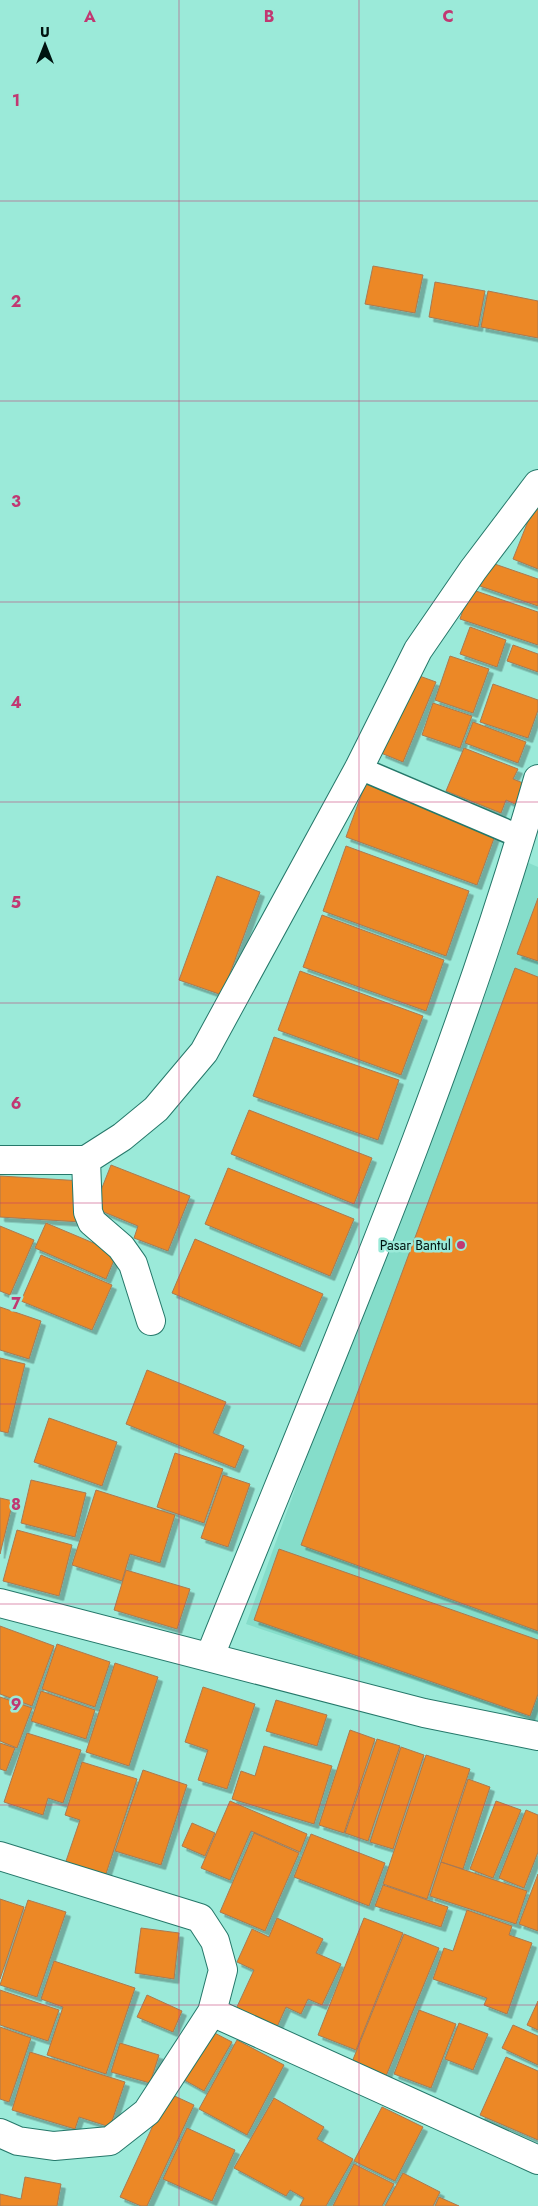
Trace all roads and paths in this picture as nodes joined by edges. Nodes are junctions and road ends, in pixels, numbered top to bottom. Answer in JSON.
{"nodes":[{"id":1,"x":538,"y":484,"type":"edge"},
{"id":2,"x":359,"y":768,"type":"junction"},
{"id":3,"x":538,"y":779,"type":"edge"},
{"id":4,"x":530,"y":841,"type":"edge"},
{"id":5,"x":0,"y":1160,"type":"edge"},
{"id":6,"x":86,"y":1160,"type":"junction"},
{"id":7,"x":151,"y":1321,"type":"dead end"},
{"id":8,"x":0,"y":1603,"type":"edge"},
{"id":9,"x":210,"y":1656,"type":"junction"},
{"id":10,"x":538,"y":1736,"type":"edge"},
{"id":11,"x":0,"y":1856,"type":"edge"},
{"id":12,"x":212,"y":2012,"type":"junction"},
{"id":13,"x":0,"y":2133,"type":"edge"},
{"id":14,"x":538,"y":2160,"type":"edge"}],
"edges":[{"from":1,"to":2,"type":"street"},
{"from":2,"to":4,"type":"lane"},
{"from":2,"to":6,"type":"street"},
{"from":3,"to":4,"type":"street"},
{"from":4,"to":9,"type":"street"},
{"from":5,"to":6,"type":"street"},
{"from":6,"to":7,"type":"street"},
{"from":8,"to":9,"type":"street"},
{"from":9,"to":10,"type":"street"},
{"from":11,"to":12,"type":"street"},
{"from":12,"to":13,"type":"street"},
{"from":12,"to":14,"type":"street"}]}
